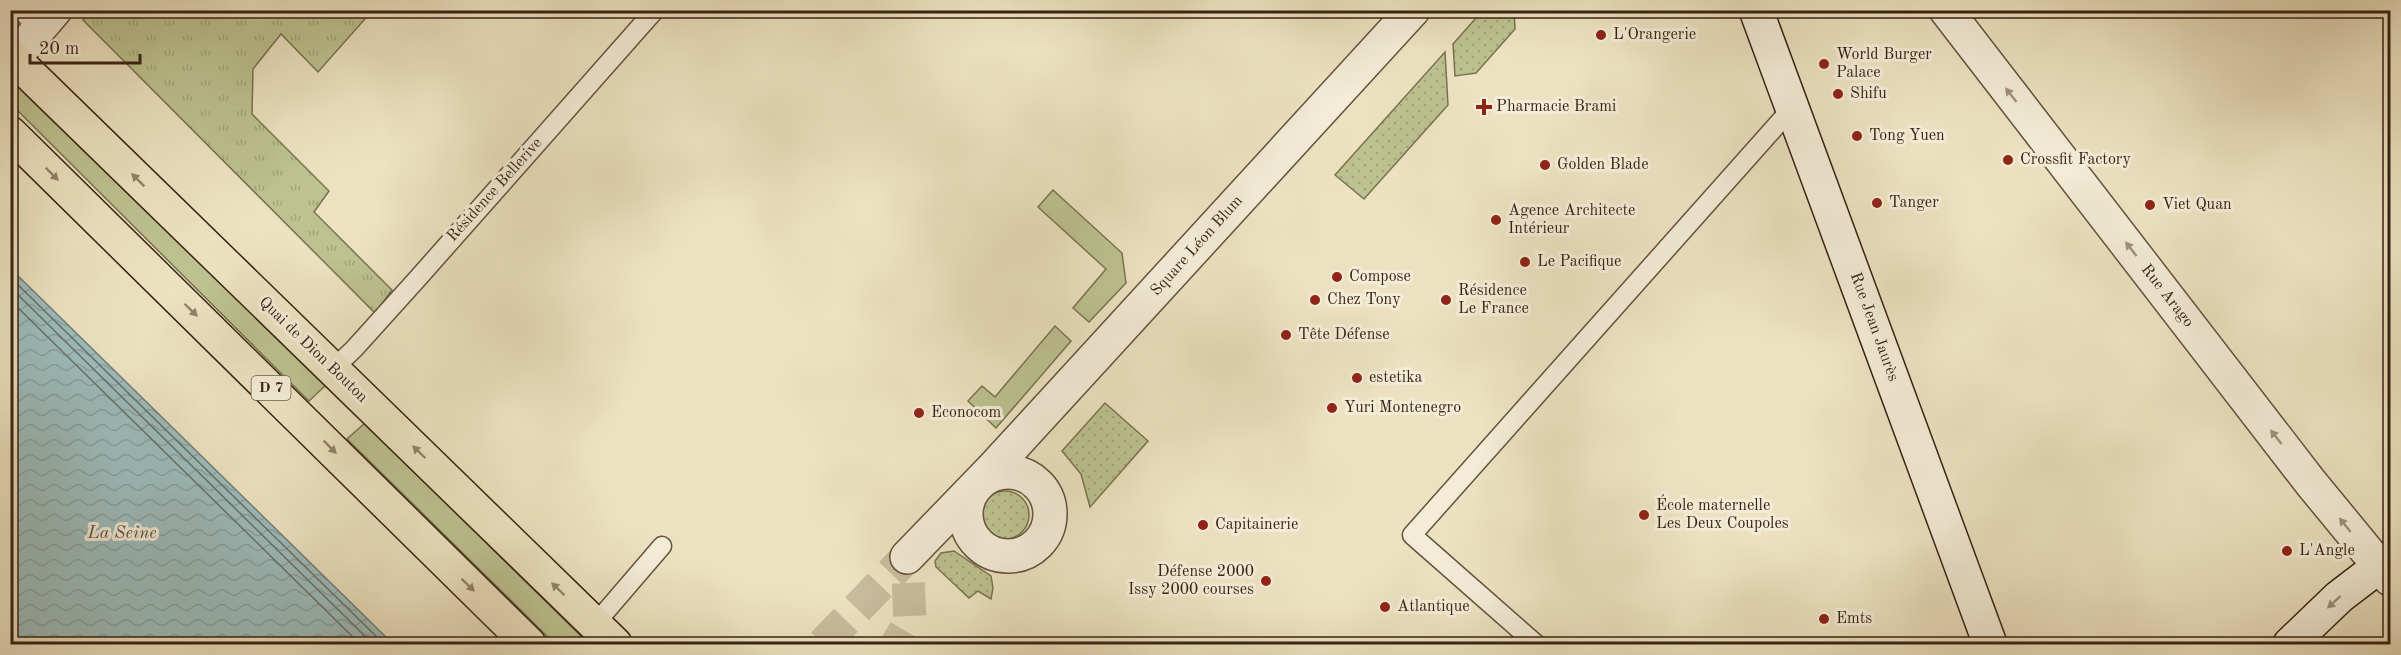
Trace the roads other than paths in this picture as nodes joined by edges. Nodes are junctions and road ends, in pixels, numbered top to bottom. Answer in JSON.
{"nodes":[{"id":1,"x":655,"y":10,"type":"edge"},
{"id":2,"x":1413,"y":10,"type":"edge"},
{"id":3,"x":1756,"y":10,"type":"edge"},
{"id":4,"x":1946,"y":10,"type":"edge"},
{"id":5,"x":38,"y":17,"type":"edge"},
{"id":6,"x":12,"y":57,"type":"edge"},
{"id":7,"x":1792,"y":108,"type":"junction"},
{"id":8,"x":10,"y":132,"type":"edge"},
{"id":9,"x":334,"y":368,"type":"junction"},
{"id":10,"x":662,"y":546,"type":"dead end"},
{"id":11,"x":907,"y":556,"type":"dead end"},
{"id":12,"x":2387,"y":567,"type":"edge"},
{"id":13,"x":605,"y":634,"type":"edge"},
{"id":14,"x":2296,"y":640,"type":"edge"},
{"id":15,"x":529,"y":645,"type":"edge"},
{"id":16,"x":1536,"y":645,"type":"edge"},
{"id":17,"x":1990,"y":645,"type":"edge"}],
"edges":[{"from":1,"to":9,"type":"lane","name":"Résidence Bellerive"},
{"from":2,"to":11,"type":"street","name":"Square Léon Blum"},
{"from":3,"to":7,"type":"street","name":"Rue Jean Jaurès"},
{"from":12,"to":4,"type":"street","name":"Rue Arago","one_way":true},
{"from":5,"to":6,"type":"street"},
{"from":9,"to":6,"type":"main road","name":"Quai de Dion Bouton","one_way":true},
{"from":7,"to":16,"type":"lane"},
{"from":7,"to":17,"type":"street","name":"Rue Jean Jaurès"},
{"from":8,"to":15,"type":"main road","number":"D 7","one_way":true},
{"from":13,"to":9,"type":"main road","name":"Quai de Dion Bouton","one_way":true},
{"from":10,"to":13,"type":"lane"},
{"from":12,"to":14,"type":"street","one_way":true}]}
